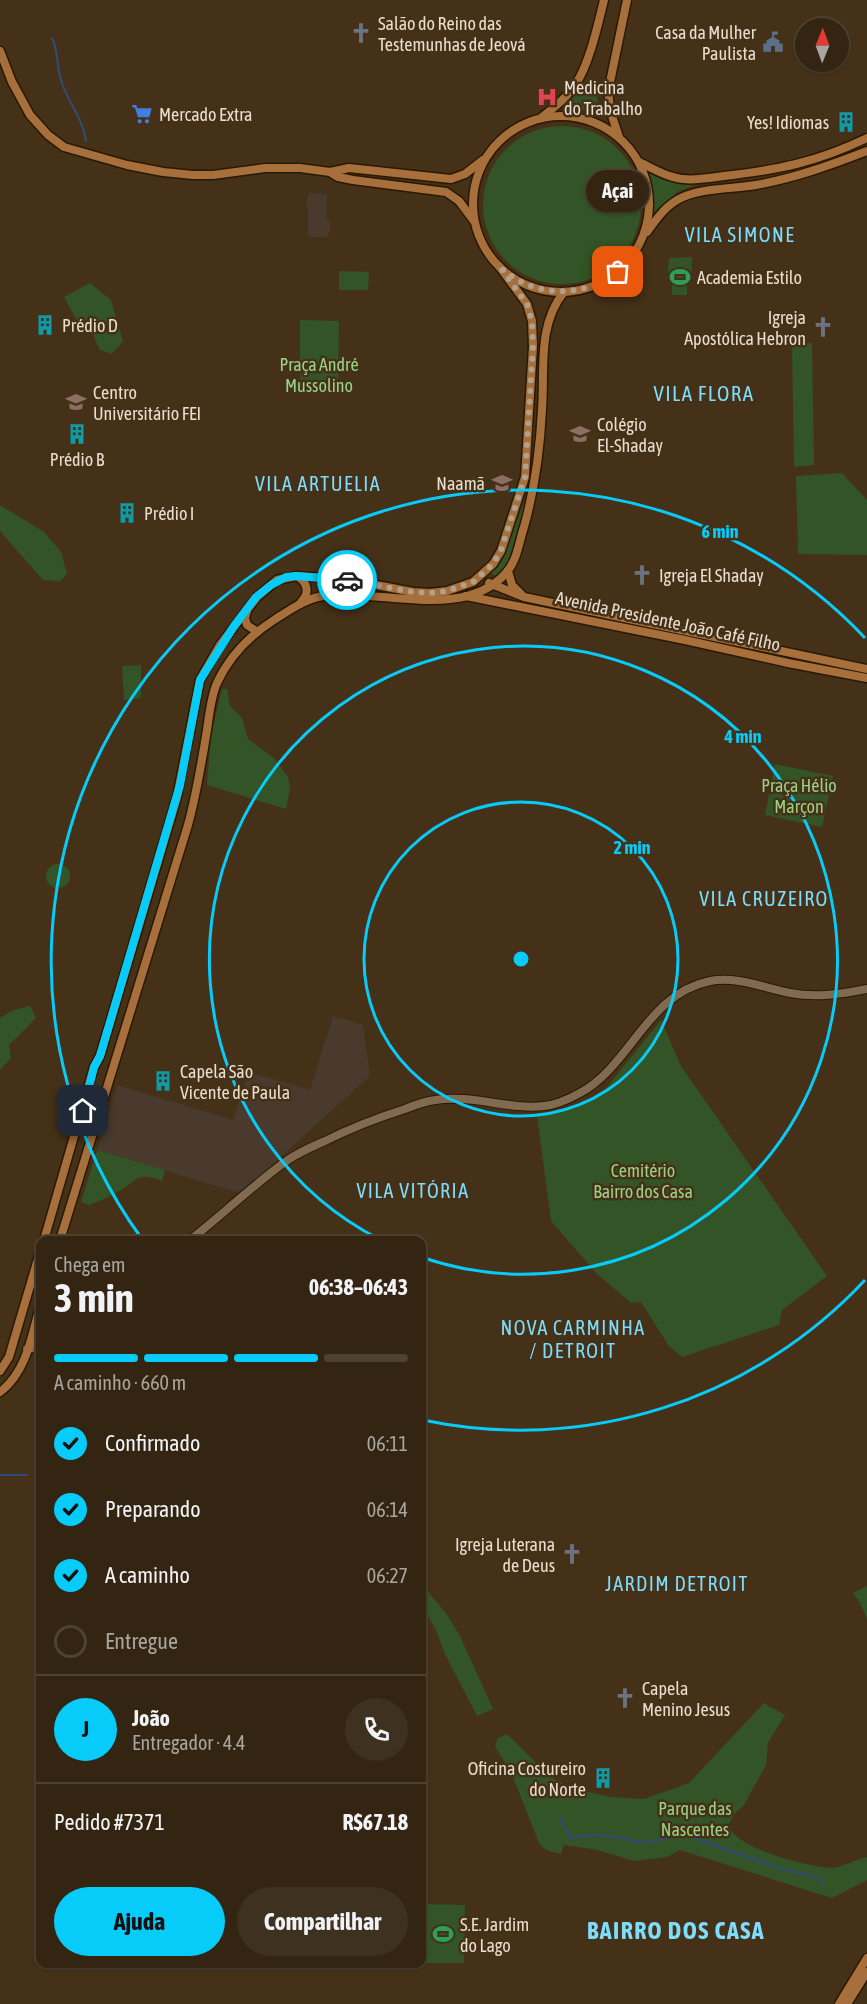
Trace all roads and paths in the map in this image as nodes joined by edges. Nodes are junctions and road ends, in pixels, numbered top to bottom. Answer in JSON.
{"nodes":[{"id":1,"x":604,"y":0,"type":"edge"},
{"id":2,"x":627,"y":0,"type":"edge"},
{"id":3,"x":0,"y":51,"type":"edge"},
{"id":4,"x":540,"y":118,"type":"junction"},
{"id":5,"x":619,"y":137,"type":"junction"},
{"id":6,"x":867,"y":138,"type":"edge"},
{"id":7,"x":867,"y":151,"type":"edge"},
{"id":8,"x":486,"y":158,"type":"junction"},
{"id":9,"x":639,"y":161,"type":"junction"},
{"id":10,"x":330,"y":172,"type":"junction"},
{"id":11,"x":474,"y":222,"type":"junction"},
{"id":12,"x":643,"y":238,"type":"junction"},
{"id":13,"x":499,"y":266,"type":"junction"},
{"id":14,"x":564,"y":292,"type":"junction"},
{"id":15,"x":525,"y":477,"type":"junction"},
{"id":16,"x":532,"y":494,"type":"junction"},
{"id":17,"x":508,"y":571,"type":"junction"},
{"id":18,"x":296,"y":576,"type":"junction"},
{"id":19,"x":473,"y":582,"type":"junction"},
{"id":20,"x":493,"y":584,"type":"junction"},
{"id":21,"x":463,"y":596,"type":"junction"},
{"id":22,"x":524,"y":597,"type":"junction"},
{"id":23,"x":301,"y":603,"type":"junction"},
{"id":24,"x":247,"y":610,"type":"junction"},
{"id":25,"x":256,"y":631,"type":"junction"},
{"id":26,"x":867,"y":669,"type":"edge"},
{"id":27,"x":867,"y":678,"type":"edge"},
{"id":28,"x":165,"y":899,"type":"junction"},
{"id":29,"x":147,"y":900,"type":"junction"},
{"id":30,"x":133,"y":948,"type":"junction"},
{"id":31,"x":148,"y":953,"type":"junction"},
{"id":32,"x":867,"y":989,"type":"edge"},
{"id":33,"x":45,"y":1236,"type":"edge"},
{"id":34,"x":61,"y":1236,"type":"edge"},
{"id":35,"x":195,"y":1236,"type":"edge"},
{"id":36,"x":36,"y":1266,"type":"edge"},
{"id":37,"x":36,"y":1320,"type":"edge"},
{"id":38,"x":36,"y":1347,"type":"edge"},
{"id":39,"x":27,"y":1349,"type":"junction"},
{"id":40,"x":0,"y":1371,"type":"edge"},
{"id":41,"x":0,"y":1392,"type":"edge"},
{"id":42,"x":867,"y":1958,"type":"edge"},
{"id":43,"x":867,"y":1972,"type":"edge"},
{"id":44,"x":839,"y":2004,"type":"edge"},
{"id":45,"x":847,"y":2004,"type":"edge"}],
"edges":[{"from":1,"to":4,"type":"main road"},
{"from":2,"to":5,"type":"main road"},
{"from":3,"to":10,"type":"main road"},
{"from":4,"to":5,"type":"main road"},
{"from":4,"to":8,"type":"main road"},
{"from":5,"to":9,"type":"main road"},
{"from":6,"to":9,"type":"main road"},
{"from":7,"to":12,"type":"main road"},
{"from":8,"to":10,"type":"main road"},
{"from":8,"to":11,"type":"main road"},
{"from":9,"to":12,"type":"main road"},
{"from":10,"to":11,"type":"main road"},
{"from":11,"to":13,"type":"main road"},
{"from":12,"to":14,"type":"main road"},
{"from":13,"to":14,"type":"main road"},
{"from":13,"to":15,"type":"main road"},
{"from":14,"to":16,"type":"main road"},
{"from":15,"to":16,"type":"main road"},
{"from":15,"to":19,"type":"main road"},
{"from":16,"to":17,"type":"main road"},
{"from":17,"to":20,"type":"main road"},
{"from":17,"to":22,"type":"main road"},
{"from":18,"to":19,"type":"main road"},
{"from":18,"to":23,"type":"main road"},
{"from":18,"to":24,"type":"main road"},
{"from":19,"to":20,"type":"main road","name":"Avenida Presidente João Café Filho"},
{"from":20,"to":21,"type":"main road"},
{"from":20,"to":22,"type":"main road","name":"Avenida Presidente João Café Filho"},
{"from":21,"to":23,"type":"main road"},
{"from":21,"to":27,"type":"main road","name":"Avenida Presidente João Café Filho"},
{"from":22,"to":26,"type":"main road","name":"Avenida Presidente João Café Filho"},
{"from":23,"to":25,"type":"main road"},
{"from":24,"to":25,"type":"main road"},
{"from":24,"to":29,"type":"main road"},
{"from":25,"to":28,"type":"main road"},
{"from":28,"to":29,"type":"main road"},
{"from":28,"to":31,"type":"main road"},
{"from":29,"to":30,"type":"main road"},
{"from":30,"to":31,"type":"main road"},
{"from":30,"to":33,"type":"main road"},
{"from":31,"to":34,"type":"main road"},
{"from":32,"to":35,"type":"street"},
{"from":36,"to":40,"type":"main road"},
{"from":37,"to":39,"type":"main road"},
{"from":38,"to":39,"type":"street"},
{"from":39,"to":41,"type":"main road"},
{"from":42,"to":44,"type":"main road"},
{"from":43,"to":45,"type":"main road"}]}
